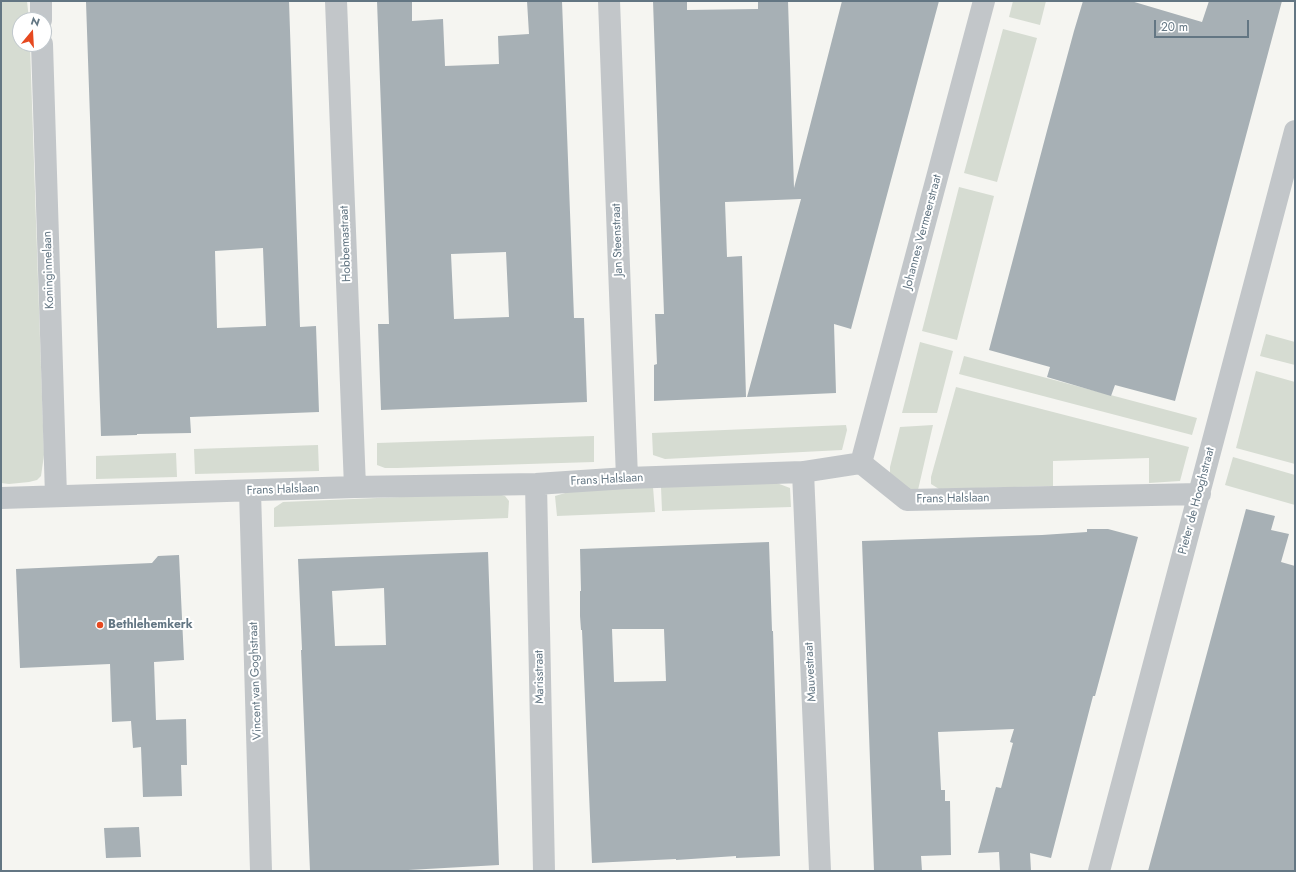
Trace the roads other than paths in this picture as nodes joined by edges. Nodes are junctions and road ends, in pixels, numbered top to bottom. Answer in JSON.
{"nodes":[{"id":1,"x":41,"y":1,"type":"edge"},
{"id":2,"x":336,"y":1,"type":"edge"},
{"id":3,"x":608,"y":1,"type":"edge"},
{"id":4,"x":984,"y":1,"type":"edge"},
{"id":5,"x":42,"y":12,"type":"edge"},
{"id":6,"x":42,"y":52,"type":"edge"},
{"id":7,"x":1295,"y":131,"type":"edge"},
{"id":8,"x":861,"y":463,"type":"junction"},
{"id":9,"x":802,"y":472,"type":"junction"},
{"id":10,"x":628,"y":478,"type":"junction"},
{"id":11,"x":536,"y":484,"type":"junction"},
{"id":12,"x":355,"y":487,"type":"junction"},
{"id":13,"x":250,"y":491,"type":"junction"},
{"id":14,"x":1200,"y":494,"type":"junction"},
{"id":15,"x":56,"y":496,"type":"junction"},
{"id":16,"x":1,"y":498,"type":"edge"},
{"id":17,"x":262,"y":871,"type":"edge"},
{"id":18,"x":544,"y":871,"type":"edge"},
{"id":19,"x":820,"y":871,"type":"edge"},
{"id":20,"x":1099,"y":871,"type":"edge"}],
"edges":[{"from":1,"to":5,"type":"street"},
{"from":2,"to":12,"type":"street","name":"Hobbemastraat"},
{"from":3,"to":10,"type":"street","name":"Jan Steenstraat"},
{"from":4,"to":8,"type":"street","name":"Johannes Vermeerstraat"},
{"from":6,"to":15,"type":"street","name":"Koninginnelaan"},
{"from":7,"to":14,"type":"street","name":"Pieter de Hooghstraat"},
{"from":8,"to":9,"type":"street","name":"Frans Halslaan"},
{"from":8,"to":14,"type":"street","name":"Frans Halslaan"},
{"from":9,"to":10,"type":"street","name":"Frans Halslaan"},
{"from":9,"to":19,"type":"street","name":"Mauvestraat"},
{"from":10,"to":11,"type":"street","name":"Frans Halslaan"},
{"from":11,"to":12,"type":"street","name":"Frans Halslaan"},
{"from":11,"to":18,"type":"street","name":"Marisstraat"},
{"from":12,"to":13,"type":"street","name":"Frans Halslaan"},
{"from":13,"to":15,"type":"street","name":"Frans Halslaan"},
{"from":13,"to":17,"type":"street","name":"Vincent van Goghstraat"},
{"from":14,"to":20,"type":"street","name":"Pieter de Hooghstraat"},
{"from":15,"to":16,"type":"street","name":"Frans Halslaan"}]}
